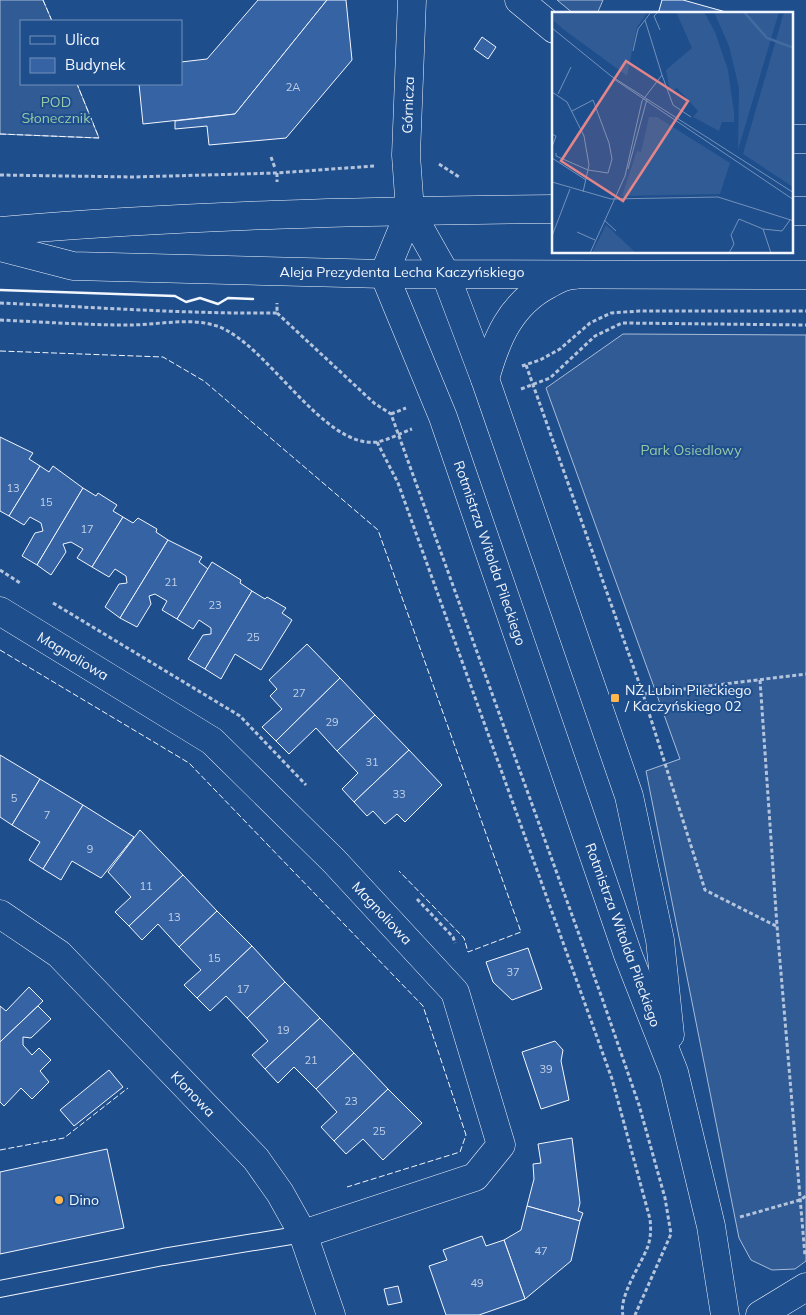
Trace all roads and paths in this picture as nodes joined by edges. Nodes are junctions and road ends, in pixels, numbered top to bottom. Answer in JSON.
{"nodes":[{"id":1,"x":412,"y":0,"type":"edge"},
{"id":2,"x":519,"y":0,"type":"edge"},
{"id":3,"x":552,"y":27,"type":"edge"},
{"id":4,"x":271,"y":157,"type":"dead end"},
{"id":5,"x":434,"y":160,"type":"dead end"},
{"id":6,"x":378,"y":163,"type":"dead end"},
{"id":7,"x":275,"y":168,"type":"dead end"},
{"id":8,"x":0,"y":175,"type":"edge"},
{"id":9,"x":467,"y":177,"type":"dead end"},
{"id":10,"x":552,"y":209,"type":"edge"},
{"id":11,"x":410,"y":211,"type":"junction"},
{"id":12,"x":0,"y":231,"type":"edge"},
{"id":13,"x":0,"y":247,"type":"edge"},
{"id":14,"x":445,"y":273,"type":"junction"},
{"id":15,"x":384,"y":274,"type":"junction"},
{"id":16,"x":586,"y":274,"type":"junction"},
{"id":17,"x":806,"y":275,"type":"edge"},
{"id":18,"x":0,"y":303,"type":"edge"},
{"id":19,"x":806,"y":311,"type":"edge"},
{"id":20,"x":278,"y":313,"type":"dead end"},
{"id":21,"x":210,"y":314,"type":"dead end"},
{"id":22,"x":0,"y":320,"type":"edge"},
{"id":23,"x":806,"y":325,"type":"edge"},
{"id":24,"x":560,"y":348,"type":"dead end"},
{"id":25,"x":526,"y":365,"type":"dead end"},
{"id":26,"x":485,"y":379,"type":"junction"},
{"id":27,"x":533,"y":384,"type":"junction"},
{"id":28,"x":518,"y":390,"type":"dead end"},
{"id":29,"x":414,"y":428,"type":"dead end"},
{"id":30,"x":399,"y":434,"type":"junction"},
{"id":31,"x":377,"y":442,"type":"junction"},
{"id":32,"x":0,"y":611,"type":"edge"},
{"id":33,"x":806,"y":674,"type":"edge"},
{"id":34,"x":760,"y":680,"type":"junction"},
{"id":35,"x":643,"y":694,"type":"junction"},
{"id":36,"x":0,"y":914,"type":"edge"},
{"id":37,"x":777,"y":926,"type":"junction"},
{"id":38,"x":674,"y":1072,"type":"junction"},
{"id":39,"x":806,"y":1196,"type":"edge"},
{"id":40,"x":800,"y":1200,"type":"junction"},
{"id":41,"x":303,"y":1234,"type":"junction"},
{"id":42,"x":806,"y":1262,"type":"edge"},
{"id":43,"x":806,"y":1287,"type":"edge"},
{"id":44,"x":0,"y":1289,"type":"edge"},
{"id":45,"x":330,"y":1315,"type":"edge"},
{"id":46,"x":623,"y":1315,"type":"edge"},
{"id":47,"x":635,"y":1315,"type":"edge"},
{"id":48,"x":725,"y":1315,"type":"edge"},
{"id":49,"x":760,"y":1315,"type":"edge"}],
"edges":[{"from":1,"to":11,"type":"street","name":"Górnicza"},
{"from":2,"to":3,"type":"street"},
{"from":4,"to":7,"type":"path"},
{"from":5,"to":9,"type":"path"},
{"from":6,"to":8,"type":"path"},
{"from":10,"to":11,"type":"street"},
{"from":11,"to":12,"type":"street"},
{"from":11,"to":14,"type":"street","name":"Rotmistrza Witolda Pileckiego"},
{"from":11,"to":15,"type":"street"},
{"from":13,"to":15,"type":"street","name":"Aleja Prezydenta Lecha Kaczyńskiego"},
{"from":14,"to":15,"type":"street","name":"Aleja Prezydenta Lecha Kaczyńskiego"},
{"from":14,"to":16,"type":"street","name":"Aleja Prezydenta Lecha Kaczyńskiego"},
{"from":14,"to":26,"type":"street","name":"Rotmistrza Witolda Pileckiego"},
{"from":15,"to":38,"type":"street","name":"Rotmistrza Witolda Pileckiego"},
{"from":16,"to":17,"type":"street","name":"Aleja Prezydenta Lecha Kaczyńskiego"},
{"from":16,"to":26,"type":"street"},
{"from":18,"to":21,"type":"path"},
{"from":19,"to":24,"type":"path"},
{"from":20,"to":30,"type":"path"},
{"from":22,"to":31,"type":"path"},
{"from":23,"to":27,"type":"path"},
{"from":25,"to":27,"type":"path"},
{"from":26,"to":38,"type":"street","name":"Rotmistrza Witolda Pileckiego"},
{"from":27,"to":28,"type":"path"},
{"from":27,"to":35,"type":"path"},
{"from":29,"to":30,"type":"path"},
{"from":30,"to":31,"type":"path"},
{"from":30,"to":47,"type":"path"},
{"from":31,"to":46,"type":"path"},
{"from":32,"to":41,"type":"street","name":"Magnoliowa"},
{"from":33,"to":34,"type":"path"},
{"from":34,"to":35,"type":"path"},
{"from":34,"to":37,"type":"path"},
{"from":35,"to":37,"type":"path"},
{"from":36,"to":41,"type":"street","name":"Klonowa"},
{"from":37,"to":40,"type":"path"},
{"from":38,"to":48,"type":"street","name":"Rotmistrza Witolda Pileckiego"},
{"from":39,"to":40,"type":"path"},
{"from":40,"to":42,"type":"path"},
{"from":41,"to":44,"type":"lane"},
{"from":41,"to":45,"type":"street","name":"Klonowa"},
{"from":43,"to":49,"type":"street"}]}
